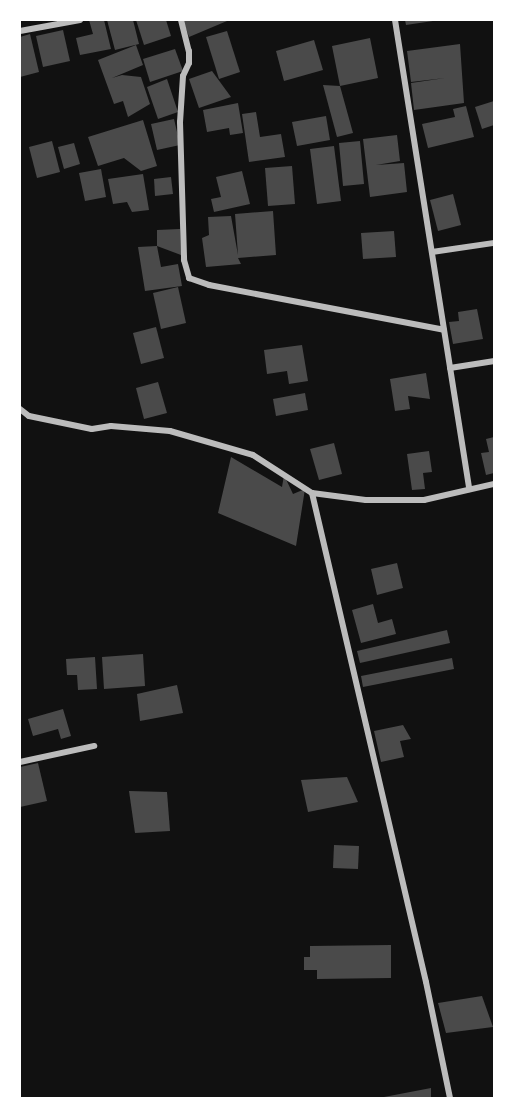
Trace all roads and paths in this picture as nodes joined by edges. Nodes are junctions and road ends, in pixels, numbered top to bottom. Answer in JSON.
{"nodes":[{"id":1,"x":80,"y":20,"type":"edge"},
{"id":2,"x":181,"y":20,"type":"edge"},
{"id":3,"x":394,"y":20,"type":"edge"},
{"id":4,"x":20,"y":31,"type":"edge"},
{"id":5,"x":495,"y":243,"type":"edge"},
{"id":6,"x":432,"y":252,"type":"junction"},
{"id":7,"x":444,"y":330,"type":"junction"},
{"id":8,"x":495,"y":361,"type":"edge"},
{"id":9,"x":450,"y":368,"type":"junction"},
{"id":10,"x":20,"y":409,"type":"edge"},
{"id":11,"x":495,"y":484,"type":"edge"},
{"id":12,"x":469,"y":489,"type":"junction"},
{"id":13,"x":312,"y":493,"type":"junction"},
{"id":14,"x":94,"y":746,"type":"dead end"},
{"id":15,"x":20,"y":762,"type":"edge"},
{"id":16,"x":450,"y":1098,"type":"edge"}],
"edges":[{"from":1,"to":4,"type":"street"},
{"from":2,"to":7,"type":"street"},
{"from":3,"to":6,"type":"street"},
{"from":5,"to":6,"type":"street"},
{"from":6,"to":7,"type":"street"},
{"from":7,"to":9,"type":"street"},
{"from":8,"to":9,"type":"street"},
{"from":9,"to":12,"type":"street"},
{"from":10,"to":13,"type":"street"},
{"from":11,"to":12,"type":"street"},
{"from":12,"to":13,"type":"street"},
{"from":13,"to":16,"type":"street"},
{"from":14,"to":15,"type":"street"}]}
